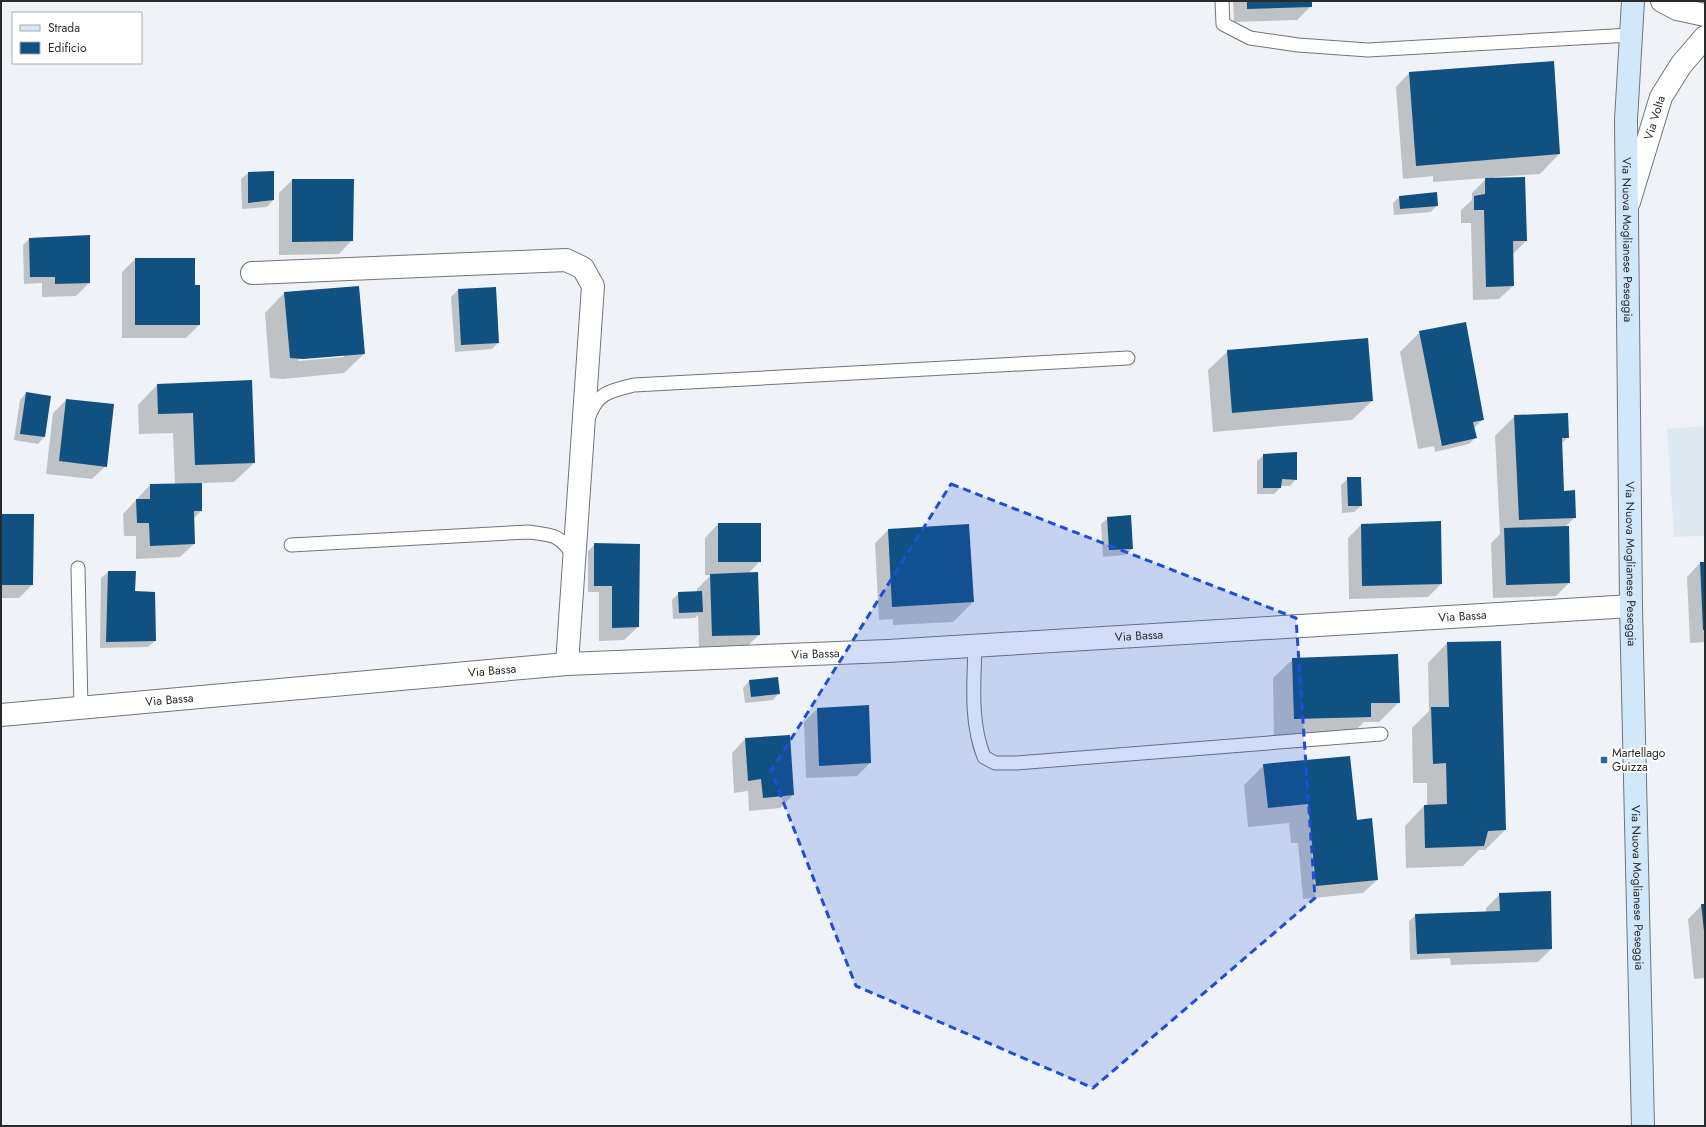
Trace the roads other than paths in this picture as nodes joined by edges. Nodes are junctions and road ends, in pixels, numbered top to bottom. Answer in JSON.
{"nodes":[{"id":1,"x":1222,"y":1,"type":"edge"},
{"id":2,"x":1633,"y":1,"type":"edge"},
{"id":3,"x":1662,"y":1,"type":"edge"},
{"id":4,"x":1705,"y":15,"type":"edge"},
{"id":5,"x":1631,"y":35,"type":"junction"},
{"id":6,"x":1705,"y":37,"type":"edge"},
{"id":7,"x":1627,"y":209,"type":"junction"},
{"id":8,"x":252,"y":273,"type":"dead end"},
{"id":9,"x":1128,"y":358,"type":"dead end"},
{"id":10,"x":583,"y":435,"type":"junction"},
{"id":11,"x":291,"y":545,"type":"dead end"},
{"id":12,"x":575,"y":557,"type":"junction"},
{"id":13,"x":78,"y":568,"type":"dead end"},
{"id":14,"x":1631,"y":606,"type":"junction"},
{"id":15,"x":975,"y":646,"type":"junction"},
{"id":16,"x":567,"y":664,"type":"junction"},
{"id":17,"x":81,"y":708,"type":"junction"},
{"id":18,"x":1,"y":715,"type":"edge"},
{"id":19,"x":1381,"y":734,"type":"dead end"},
{"id":20,"x":1644,"y":1126,"type":"edge"}],
"edges":[{"from":1,"to":5,"type":"lane"},
{"from":2,"to":5,"type":"main road","name":"Via Nuova Moglianese Peseggia"},
{"from":3,"to":4,"type":"street"},
{"from":5,"to":7,"type":"main road","name":"Via Nuova Moglianese Peseggia"},
{"from":6,"to":7,"type":"street","name":"Via Volta"},
{"from":7,"to":14,"type":"main road","name":"Via Nuova Moglianese Peseggia"},
{"from":8,"to":10,"type":"street"},
{"from":9,"to":10,"type":"lane"},
{"from":10,"to":12,"type":"street"},
{"from":11,"to":12,"type":"lane"},
{"from":12,"to":16,"type":"street"},
{"from":13,"to":17,"type":"lane"},
{"from":14,"to":15,"type":"street","name":"Via Bassa"},
{"from":14,"to":20,"type":"main road","name":"Via Nuova Moglianese Peseggia"},
{"from":15,"to":16,"type":"street","name":"Via Bassa"},
{"from":15,"to":19,"type":"lane"},
{"from":16,"to":17,"type":"street","name":"Via Bassa"},
{"from":17,"to":18,"type":"street","name":"Via Bassa"}]}
